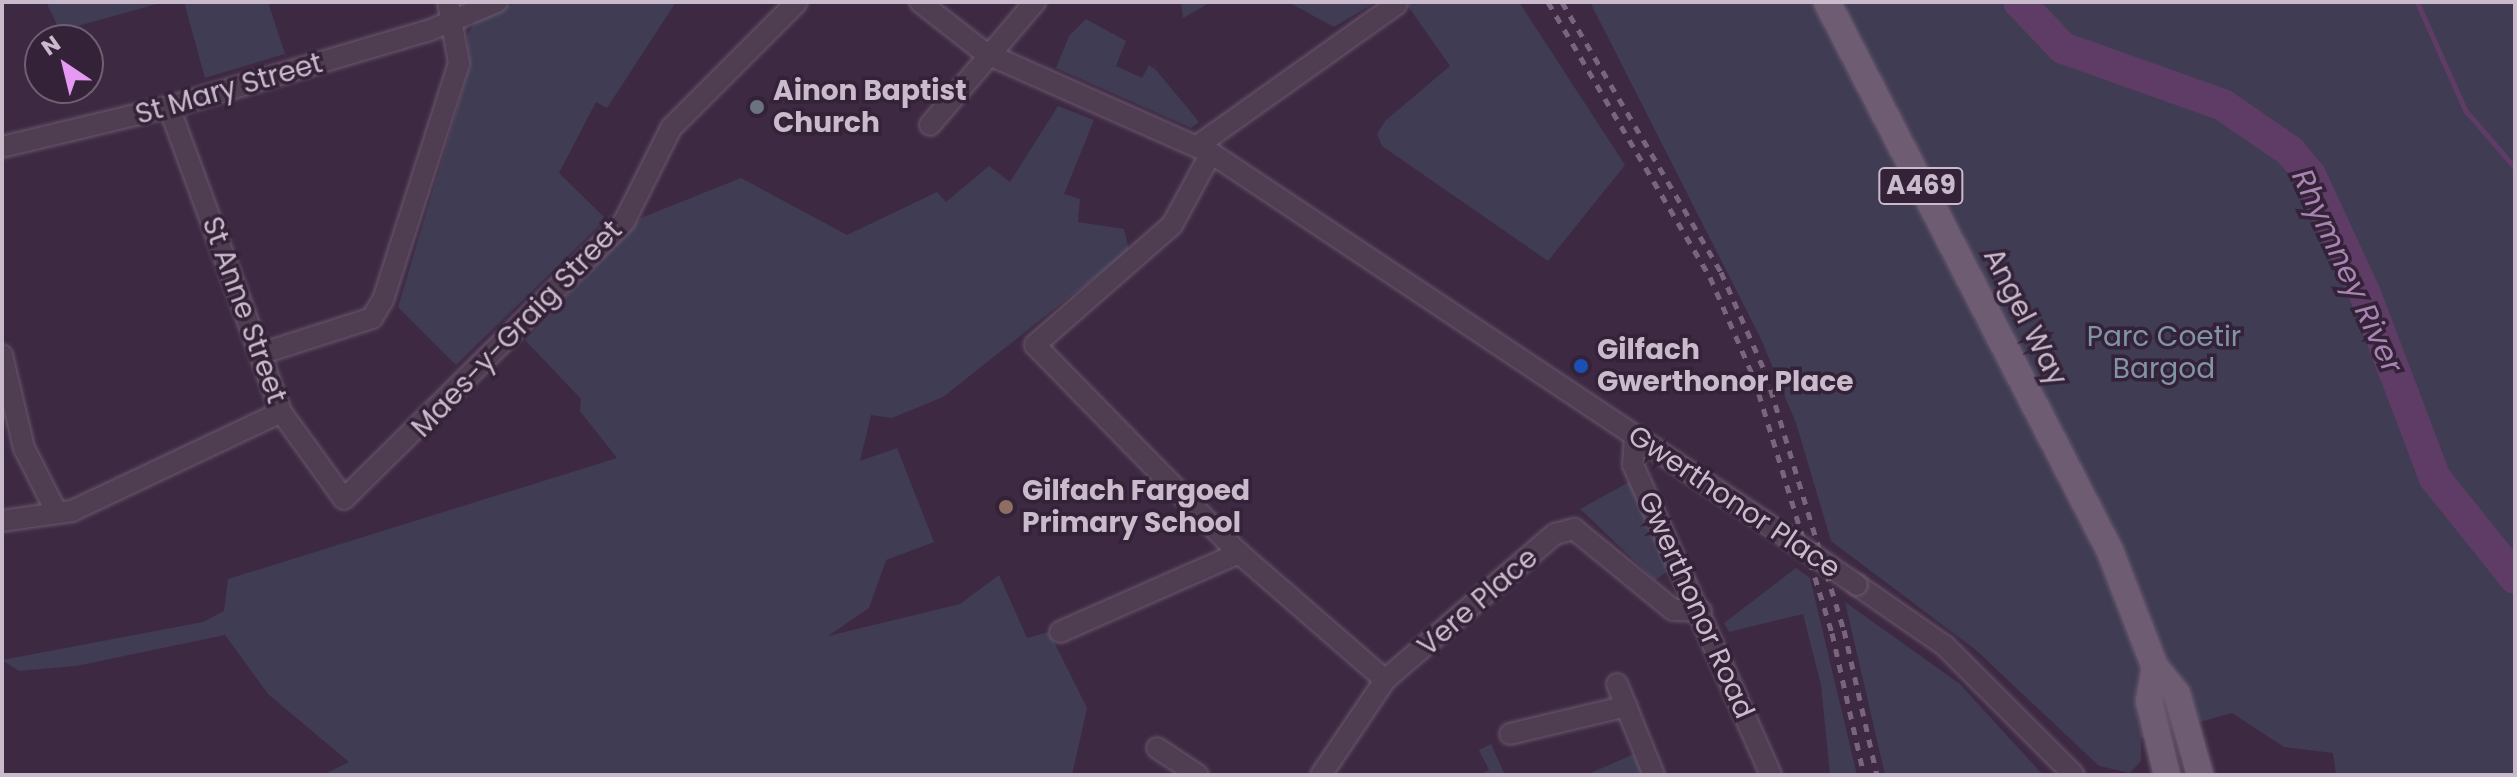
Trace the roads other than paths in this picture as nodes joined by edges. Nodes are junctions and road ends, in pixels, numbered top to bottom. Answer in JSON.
{"nodes":[{"id":1,"x":497,"y":2,"type":"edge"},
{"id":2,"x":797,"y":2,"type":"edge"},
{"id":3,"x":920,"y":2,"type":"edge"},
{"id":4,"x":1035,"y":2,"type":"edge"},
{"id":5,"x":1827,"y":2,"type":"edge"},
{"id":6,"x":1397,"y":4,"type":"dead end"},
{"id":7,"x":450,"y":11,"type":"edge"},
{"id":8,"x":985,"y":53,"type":"junction"},
{"id":9,"x":169,"y":107,"type":"junction"},
{"id":10,"x":930,"y":125,"type":"dead end"},
{"id":11,"x":2,"y":147,"type":"edge"},
{"id":12,"x":1204,"y":149,"type":"junction"},
{"id":13,"x":260,"y":354,"type":"junction"},
{"id":14,"x":2,"y":355,"type":"edge"},
{"id":15,"x":281,"y":412,"type":"junction"},
{"id":16,"x":1635,"y":436,"type":"junction"},
{"id":17,"x":344,"y":499,"type":"joint"},
{"id":18,"x":57,"y":513,"type":"junction"},
{"id":19,"x":2,"y":521,"type":"edge"},
{"id":20,"x":1239,"y":553,"type":"junction"},
{"id":21,"x":1701,"y":611,"type":"junction"},
{"id":22,"x":1060,"y":632,"type":"dead end"},
{"id":23,"x":2155,"y":667,"type":"junction"},
{"id":24,"x":1385,"y":680,"type":"junction"},
{"id":25,"x":1617,"y":684,"type":"dead end"},
{"id":26,"x":1627,"y":706,"type":"junction"},
{"id":27,"x":1510,"y":734,"type":"dead end"},
{"id":28,"x":1157,"y":748,"type":"dead end"},
{"id":29,"x":2160,"y":768,"type":"edge"},
{"id":30,"x":1198,"y":775,"type":"edge"},
{"id":31,"x":1321,"y":775,"type":"edge"},
{"id":32,"x":1654,"y":775,"type":"edge"},
{"id":33,"x":1771,"y":775,"type":"edge"},
{"id":34,"x":2074,"y":775,"type":"edge"},
{"id":35,"x":2200,"y":775,"type":"edge"}],
"edges":[{"from":1,"to":7,"type":"street","name":"St Mary Street"},
{"from":2,"to":17,"type":"street","name":"Maes-y-Graig Street"},
{"from":3,"to":8,"type":"street","name":"Gwerthonor Place"},
{"from":4,"to":8,"type":"street"},
{"from":5,"to":23,"type":"main road","name":"Angel Way","number":"A469"},
{"from":6,"to":12,"type":"street"},
{"from":7,"to":9,"type":"street","name":"St Mary Street"},
{"from":7,"to":13,"type":"street"},
{"from":8,"to":10,"type":"street"},
{"from":8,"to":12,"type":"street","name":"Gwerthonor Place"},
{"from":9,"to":11,"type":"street","name":"St Mary Street"},
{"from":9,"to":13,"type":"street","name":"St Anne Street"},
{"from":12,"to":16,"type":"street","name":"Gwerthonor Place"},
{"from":12,"to":20,"type":"street"},
{"from":13,"to":15,"type":"street","name":"St Anne Street"},
{"from":14,"to":18,"type":"street"},
{"from":15,"to":17,"type":"street","name":"St Anne Street"},
{"from":15,"to":18,"type":"street"},
{"from":16,"to":21,"type":"street","name":"Gwerthonor Road"},
{"from":16,"to":34,"type":"street","name":"Gwerthonor Place","bridge":true},
{"from":18,"to":19,"type":"street"},
{"from":20,"to":22,"type":"street"},
{"from":20,"to":24,"type":"street"},
{"from":21,"to":24,"type":"street","name":"Vere Place"},
{"from":21,"to":33,"type":"street","name":"Gwerthonor Road"},
{"from":23,"to":29,"type":"main road","name":"Angel Way","number":"A469"},
{"from":23,"to":35,"type":"main road","name":"Angel Way","number":"A469"},
{"from":24,"to":31,"type":"street","name":"Vere Place"},
{"from":25,"to":26,"type":"street"},
{"from":26,"to":27,"type":"street"},
{"from":26,"to":32,"type":"street"},
{"from":28,"to":30,"type":"street"}]}
